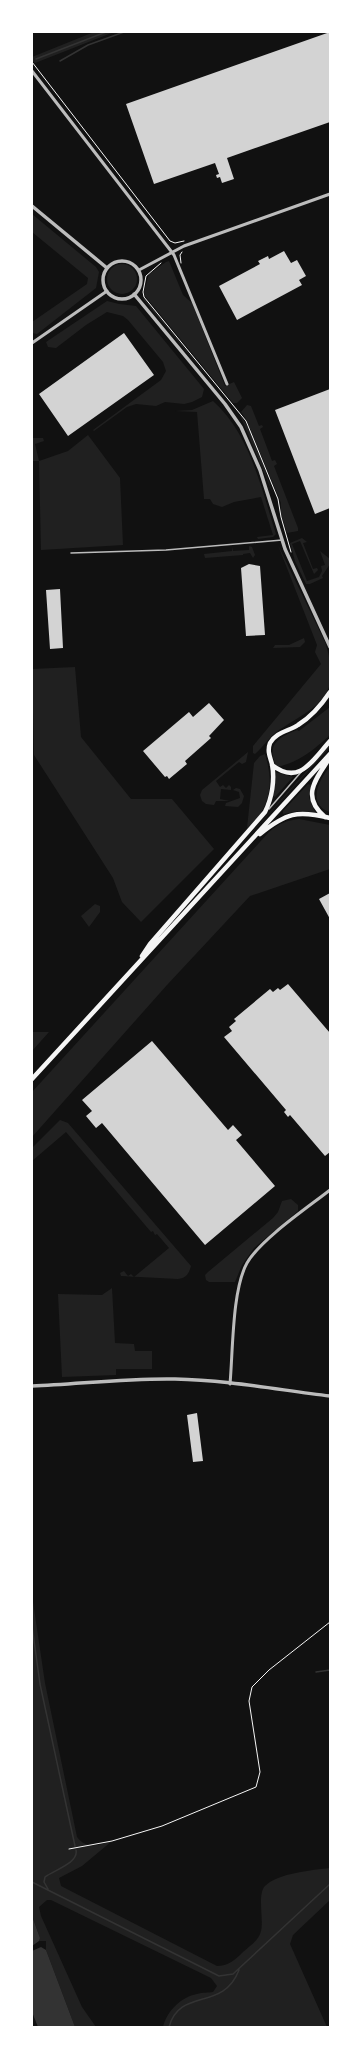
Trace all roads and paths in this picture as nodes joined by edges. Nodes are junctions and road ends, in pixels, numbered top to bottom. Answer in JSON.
{"nodes":[{"id":1,"x":32,"y":62,"type":"edge"},
{"id":2,"x":32,"y":71,"type":"edge"},
{"id":3,"x":330,"y":194,"type":"edge"},
{"id":4,"x":32,"y":206,"type":"edge"},
{"id":5,"x":185,"y":242,"type":"dead end"},
{"id":6,"x":185,"y":250,"type":"dead end"},
{"id":7,"x":172,"y":251,"type":"junction"},
{"id":8,"x":164,"y":261,"type":"dead end"},
{"id":9,"x":182,"y":262,"type":"dead end"},
{"id":10,"x":107,"y":268,"type":"junction"},
{"id":11,"x":139,"y":270,"type":"junction"},
{"id":12,"x":107,"y":291,"type":"junction"},
{"id":13,"x":134,"y":294,"type":"junction"},
{"id":14,"x":32,"y":343,"type":"edge"},
{"id":15,"x":227,"y":384,"type":"dead end"},
{"id":16,"x":282,"y":540,"type":"junction"},
{"id":17,"x":289,"y":544,"type":"dead end"},
{"id":18,"x":71,"y":553,"type":"dead end"},
{"id":19,"x":330,"y":647,"type":"edge"},
{"id":20,"x":330,"y":692,"type":"edge"},
{"id":21,"x":330,"y":700,"type":"edge"},
{"id":22,"x":323,"y":703,"type":"junction"},
{"id":23,"x":330,"y":742,"type":"edge"},
{"id":24,"x":330,"y":754,"type":"edge"},
{"id":25,"x":330,"y":757,"type":"edge"},
{"id":26,"x":272,"y":765,"type":"junction"},
{"id":27,"x":305,"y":768,"type":"junction"},
{"id":28,"x":265,"y":812,"type":"junction"},
{"id":29,"x":328,"y":818,"type":"edge"},
{"id":30,"x":249,"y":842,"type":"junction"},
{"id":31,"x":134,"y":967,"type":"junction"},
{"id":32,"x":32,"y":1079,"type":"edge"},
{"id":33,"x":330,"y":1190,"type":"edge"},
{"id":34,"x":230,"y":1384,"type":"junction"},
{"id":35,"x":32,"y":1386,"type":"edge"},
{"id":36,"x":330,"y":1396,"type":"edge"},
{"id":37,"x":330,"y":1622,"type":"edge"},
{"id":38,"x":69,"y":1849,"type":"dead end"}],
"edges":[{"from":1,"to":5,"type":"path"},
{"from":2,"to":7,"type":"street"},
{"from":3,"to":7,"type":"street"},
{"from":4,"to":10,"type":"street"},
{"from":6,"to":9,"type":"path"},
{"from":7,"to":11,"type":"street"},
{"from":7,"to":15,"type":"street"},
{"from":8,"to":17,"type":"path"},
{"from":10,"to":11,"type":"street"},
{"from":10,"to":12,"type":"street"},
{"from":11,"to":13,"type":"street"},
{"from":12,"to":13,"type":"street"},
{"from":12,"to":14,"type":"street"},
{"from":13,"to":16,"type":"street"},
{"from":16,"to":18,"type":"lane"},
{"from":16,"to":19,"type":"street"},
{"from":20,"to":22,"type":"main road"},
{"from":21,"to":22,"type":"main road"},
{"from":22,"to":26,"type":"main road"},
{"from":23,"to":27,"type":"main road"},
{"from":24,"to":30,"type":"main road"},
{"from":25,"to":29,"type":"main road"},
{"from":26,"to":27,"type":"main road"},
{"from":26,"to":28,"type":"main road"},
{"from":27,"to":28,"type":"lane"},
{"from":28,"to":31,"type":"main road"},
{"from":29,"to":30,"type":"main road"},
{"from":30,"to":31,"type":"main road"},
{"from":31,"to":32,"type":"main road"},
{"from":33,"to":34,"type":"street"},
{"from":34,"to":35,"type":"street"},
{"from":34,"to":36,"type":"street"},
{"from":37,"to":38,"type":"path"}]}
